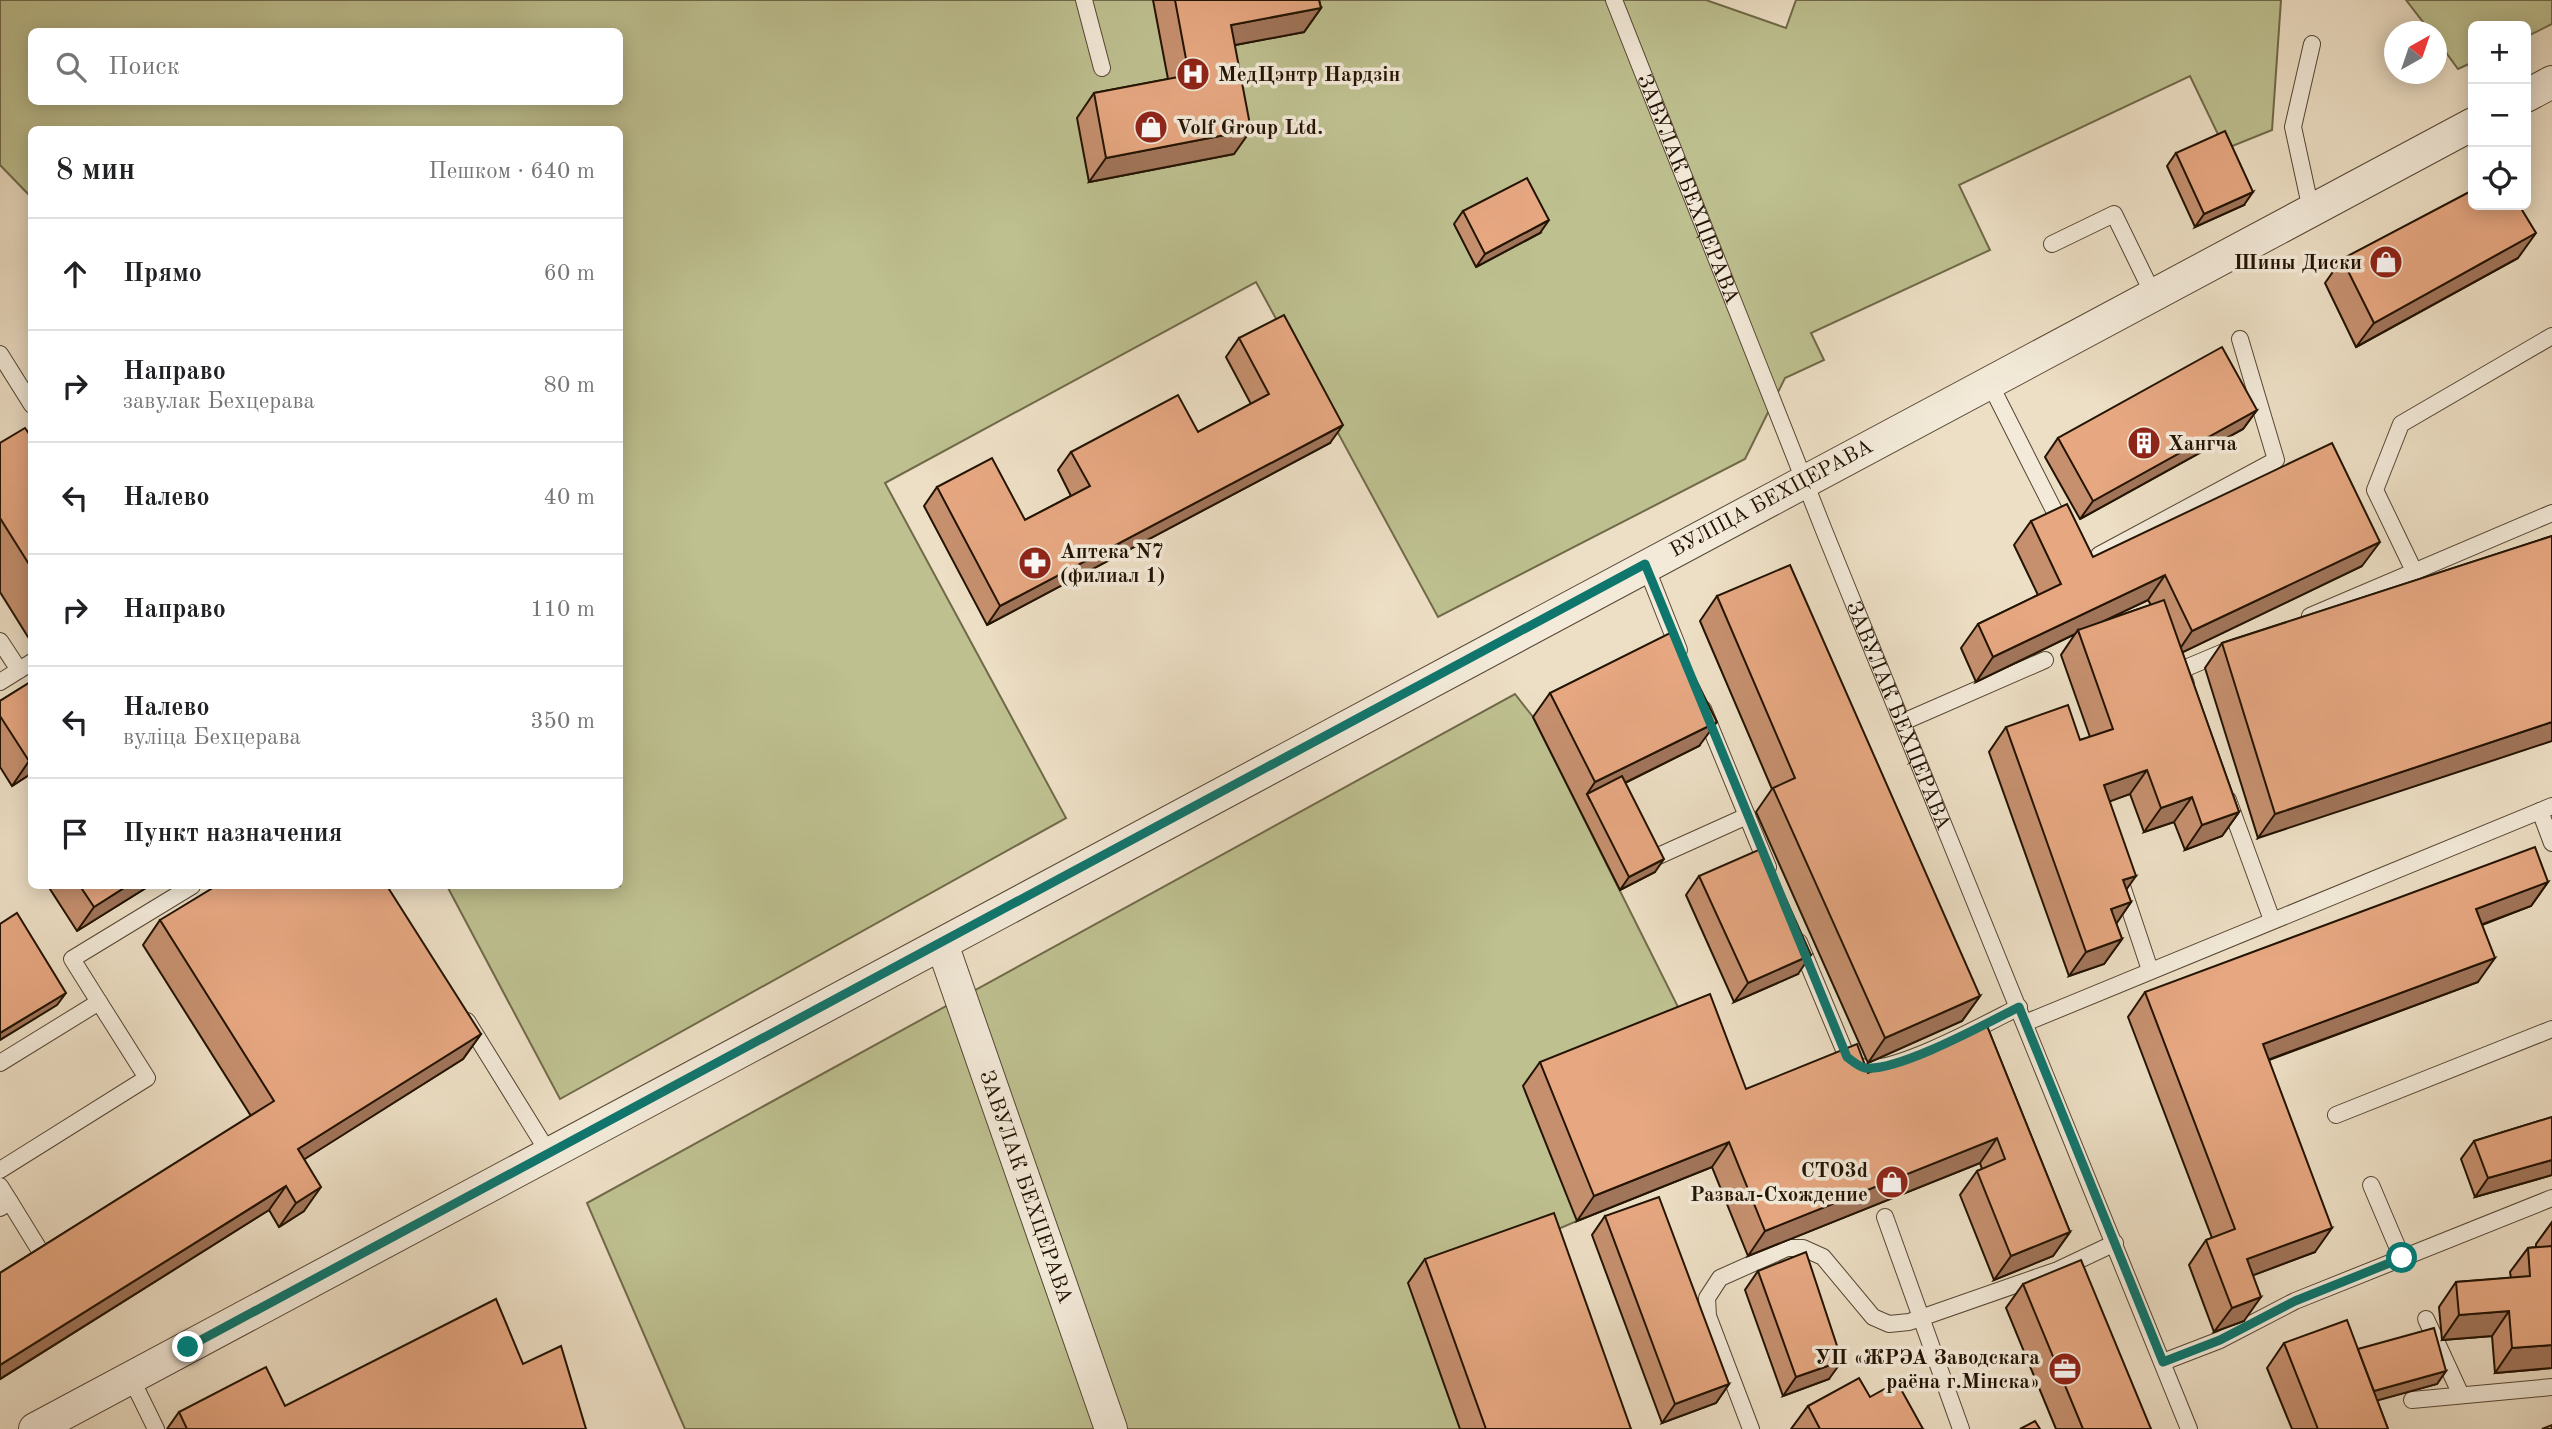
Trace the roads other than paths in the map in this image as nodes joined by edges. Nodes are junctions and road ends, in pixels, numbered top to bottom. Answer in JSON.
{"nodes":[{"id":1,"x":1084,"y":0,"type":"edge"},
{"id":2,"x":1614,"y":0,"type":"edge"},
{"id":3,"x":2312,"y":44,"type":"dead end"},
{"id":4,"x":1102,"y":68,"type":"dead end"},
{"id":5,"x":2552,"y":82,"type":"edge"},
{"id":6,"x":2531,"y":93,"type":"edge"},
{"id":7,"x":2468,"y":127,"type":"edge"},
{"id":8,"x":2311,"y":210,"type":"junction"},
{"id":9,"x":2052,"y":244,"type":"dead end"},
{"id":10,"x":2153,"y":294,"type":"junction"},
{"id":11,"x":2552,"y":337,"type":"edge"},
{"id":12,"x":2240,"y":339,"type":"dead end"},
{"id":13,"x":0,"y":354,"type":"edge"},
{"id":14,"x":1988,"y":380,"type":"junction"},
{"id":15,"x":28,"y":399,"type":"edge"},
{"id":16,"x":1803,"y":478,"type":"junction"},
{"id":17,"x":2552,"y":513,"type":"edge"},
{"id":18,"x":2069,"y":540,"type":"edge"},
{"id":19,"x":1645,"y":564,"type":"junction"},
{"id":20,"x":2081,"y":565,"type":"edge"},
{"id":21,"x":2415,"y":573,"type":"junction"},
{"id":22,"x":2297,"y":622,"type":"edge"},
{"id":23,"x":0,"y":641,"type":"edge"},
{"id":24,"x":2246,"y":643,"type":"edge"},
{"id":25,"x":2045,"y":660,"type":"edge"},
{"id":26,"x":1685,"y":665,"type":"edge"},
{"id":27,"x":25,"y":666,"type":"edge"},
{"id":28,"x":0,"y":682,"type":"edge"},
{"id":29,"x":1695,"y":690,"type":"edge"},
{"id":30,"x":2190,"y":695,"type":"edge"},
{"id":31,"x":1903,"y":722,"type":"junction"},
{"id":32,"x":2222,"y":782,"type":"edge"},
{"id":33,"x":2546,"y":808,"type":"edge"},
{"id":34,"x":1747,"y":816,"type":"junction"},
{"id":35,"x":2552,"y":843,"type":"edge"},
{"id":36,"x":1656,"y":857,"type":"edge"},
{"id":37,"x":2118,"y":872,"type":"edge"},
{"id":38,"x":1773,"y":879,"type":"edge"},
{"id":39,"x":189,"y":889,"type":"edge"},
{"id":40,"x":2272,"y":920,"type":"junction"},
{"id":41,"x":1794,"y":930,"type":"edge"},
{"id":42,"x":942,"y":944,"type":"junction"},
{"id":43,"x":2150,"y":970,"type":"junction"},
{"id":44,"x":99,"y":1002,"type":"junction"},
{"id":45,"x":460,"y":1011,"type":"edge"},
{"id":46,"x":2022,"y":1015,"type":"junction"},
{"id":47,"x":2552,"y":1029,"type":"edge"},
{"id":48,"x":0,"y":1063,"type":"edge"},
{"id":49,"x":2336,"y":1115,"type":"dead end"},
{"id":50,"x":550,"y":1155,"type":"junction"},
{"id":51,"x":0,"y":1170,"type":"edge"},
{"id":52,"x":2371,"y":1185,"type":"dead end"},
{"id":53,"x":0,"y":1186,"type":"edge"},
{"id":54,"x":2552,"y":1198,"type":"edge"},
{"id":55,"x":5,"y":1205,"type":"edge"},
{"id":56,"x":1885,"y":1216,"type":"dead end"},
{"id":57,"x":2115,"y":1244,"type":"junction"},
{"id":58,"x":2402,"y":1258,"type":"junction"},
{"id":59,"x":45,"y":1259,"type":"edge"},
{"id":60,"x":1920,"y":1318,"type":"junction"},
{"id":61,"x":2426,"y":1320,"type":"dead end"},
{"id":62,"x":2163,"y":1362,"type":"junction"},
{"id":63,"x":131,"y":1378,"type":"junction"},
{"id":64,"x":2552,"y":1387,"type":"edge"},
{"id":65,"x":2461,"y":1395,"type":"junction"},
{"id":66,"x":2412,"y":1400,"type":"dead end"},
{"id":67,"x":73,"y":1420,"type":"edge"},
{"id":68,"x":35,"y":1429,"type":"edge"},
{"id":69,"x":156,"y":1429,"type":"edge"},
{"id":70,"x":1111,"y":1429,"type":"edge"},
{"id":71,"x":1751,"y":1429,"type":"edge"},
{"id":72,"x":1961,"y":1429,"type":"edge"},
{"id":73,"x":2189,"y":1429,"type":"edge"}],
"edges":[{"from":1,"to":4,"type":"lane"},
{"from":2,"to":16,"type":"lane","name":"ЗАВУЛАК БЕХЦЕРАВА"},
{"from":3,"to":8,"type":"lane"},
{"from":5,"to":6,"type":"street"},
{"from":7,"to":8,"type":"street","name":"ВУЛІЦА БЕХЦЕРАВА"},
{"from":8,"to":10,"type":"street","name":"ВУЛІЦА БЕХЦЕРАВА"},
{"from":9,"to":10,"type":"lane"},
{"from":10,"to":14,"type":"street","name":"ВУЛІЦА БЕХЦЕРАВА"},
{"from":11,"to":21,"type":"lane"},
{"from":12,"to":20,"type":"lane"},
{"from":13,"to":15,"type":"lane"},
{"from":14,"to":16,"type":"street","name":"ВУЛІЦА БЕХЦЕРАВА"},
{"from":14,"to":18,"type":"lane"},
{"from":16,"to":19,"type":"street","name":"ВУЛІЦА БЕХЦЕРАВА"},
{"from":16,"to":31,"type":"lane","name":"ЗАВУЛАК БЕХЦЕРАВА"},
{"from":17,"to":21,"type":"lane"},
{"from":19,"to":26,"type":"lane"},
{"from":19,"to":42,"type":"street","name":"ВУЛІЦА БЕХЦЕРАВА"},
{"from":21,"to":22,"type":"lane"},
{"from":23,"to":27,"type":"lane"},
{"from":24,"to":30,"type":"lane"},
{"from":25,"to":31,"type":"lane"},
{"from":27,"to":28,"type":"lane"},
{"from":29,"to":34,"type":"lane"},
{"from":31,"to":46,"type":"lane","name":"ЗАВУЛАК БЕХЦЕРАВА"},
{"from":32,"to":40,"type":"lane"},
{"from":33,"to":35,"type":"lane"},
{"from":33,"to":40,"type":"lane"},
{"from":34,"to":36,"type":"lane"},
{"from":34,"to":38,"type":"lane"},
{"from":37,"to":43,"type":"lane"},
{"from":39,"to":44,"type":"lane"},
{"from":40,"to":43,"type":"lane"},
{"from":41,"to":46,"type":"lane"},
{"from":42,"to":50,"type":"street","name":"ВУЛІЦА БЕХЦЕРАВА"},
{"from":42,"to":70,"type":"street","name":"ЗАВУЛАК БЕХЦЕРАВА"},
{"from":43,"to":46,"type":"lane"},
{"from":44,"to":48,"type":"lane"},
{"from":44,"to":51,"type":"lane"},
{"from":45,"to":50,"type":"lane"},
{"from":46,"to":57,"type":"lane","name":"ЗАВУЛАК БЕХЦЕРАВА"},
{"from":47,"to":49,"type":"lane"},
{"from":50,"to":63,"type":"street","name":"ВУЛІЦА БЕХЦЕРАВА"},
{"from":52,"to":58,"type":"lane"},
{"from":53,"to":55,"type":"lane"},
{"from":54,"to":58,"type":"lane"},
{"from":55,"to":59,"type":"lane"},
{"from":56,"to":60,"type":"lane"},
{"from":57,"to":60,"type":"lane"},
{"from":57,"to":62,"type":"lane","name":"ЗАВУЛАК БЕХЦЕРАВА"},
{"from":58,"to":62,"type":"lane"},
{"from":60,"to":71,"type":"lane"},
{"from":60,"to":72,"type":"lane"},
{"from":61,"to":65,"type":"lane"},
{"from":62,"to":73,"type":"lane","name":"ЗАВУЛАК БЕХЦЕРАВА"},
{"from":63,"to":67,"type":"street","name":"ВУЛІЦА БЕХЦЕРАВА"},
{"from":63,"to":69,"type":"lane"},
{"from":64,"to":65,"type":"lane"},
{"from":65,"to":66,"type":"lane"},
{"from":67,"to":68,"type":"street","name":"ВУЛІЦА БЕХЦЕРАВА"}]}
